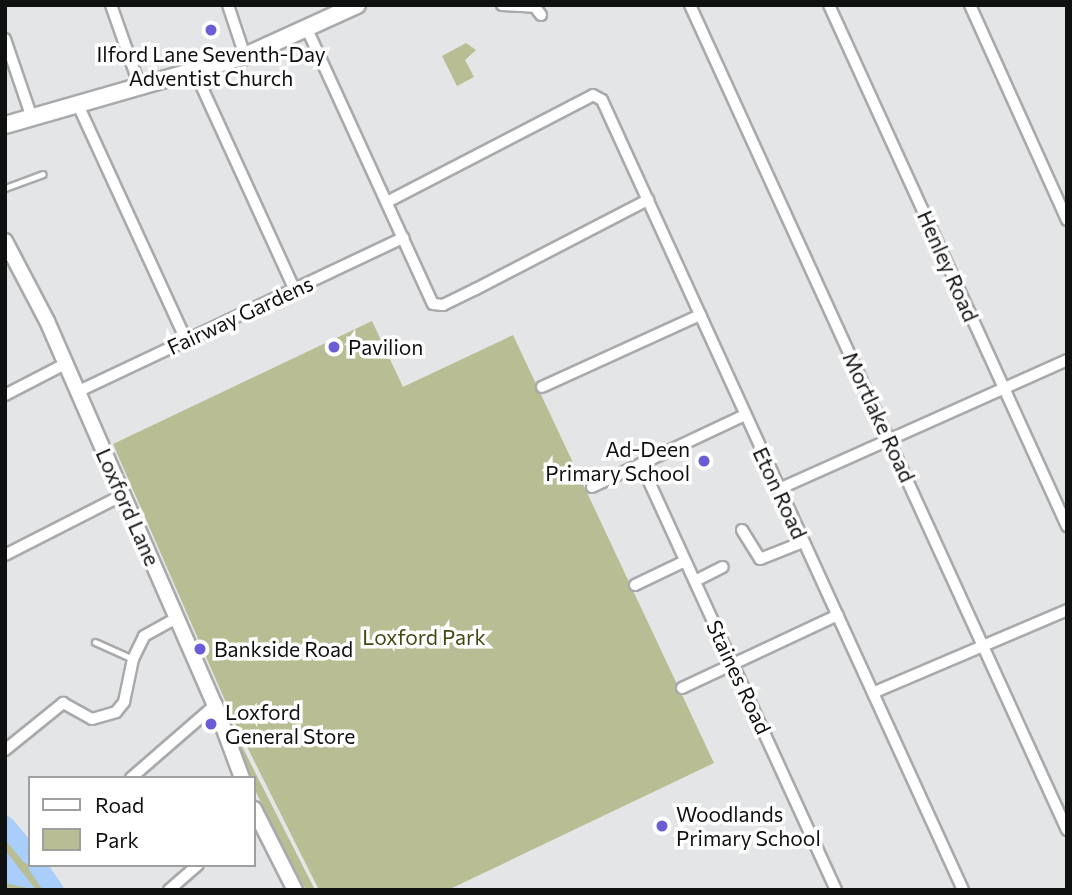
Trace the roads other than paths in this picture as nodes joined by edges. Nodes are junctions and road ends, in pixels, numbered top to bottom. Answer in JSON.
{"nodes":[{"id":1,"x":111,"y":5,"type":"edge"},
{"id":2,"x":228,"y":5,"type":"edge"},
{"id":3,"x":502,"y":5,"type":"edge"},
{"id":4,"x":690,"y":5,"type":"edge"},
{"id":5,"x":830,"y":5,"type":"edge"},
{"id":6,"x":970,"y":5,"type":"edge"},
{"id":7,"x":350,"y":7,"type":"edge"},
{"id":8,"x":541,"y":15,"type":"dead end"},
{"id":9,"x":307,"y":29,"type":"junction"},
{"id":10,"x":5,"y":39,"type":"edge"},
{"id":11,"x":245,"y":57,"type":"junction"},
{"id":12,"x":195,"y":72,"type":"junction"},
{"id":13,"x":140,"y":87,"type":"junction"},
{"id":14,"x":78,"y":105,"type":"junction"},
{"id":15,"x":32,"y":118,"type":"junction"},
{"id":16,"x":5,"y":125,"type":"edge"},
{"id":17,"x":43,"y":174,"type":"dead end"},
{"id":18,"x":5,"y":188,"type":"edge"},
{"id":19,"x":648,"y":200,"type":"junction"},
{"id":20,"x":387,"y":202,"type":"junction"},
{"id":21,"x":1067,"y":220,"type":"edge"},
{"id":22,"x":403,"y":238,"type":"junction"},
{"id":23,"x":5,"y":241,"type":"edge"},
{"id":24,"x":295,"y":290,"type":"junction"},
{"id":25,"x":700,"y":315,"type":"junction"},
{"id":26,"x":186,"y":340,"type":"junction"},
{"id":27,"x":1067,"y":360,"type":"edge"},
{"id":28,"x":65,"y":364,"type":"junction"},
{"id":29,"x":542,"y":387,"type":"dead end"},
{"id":30,"x":1004,"y":388,"type":"junction"},
{"id":31,"x":77,"y":392,"type":"junction"},
{"id":32,"x":5,"y":395,"type":"edge"},
{"id":33,"x":745,"y":415,"type":"junction"},
{"id":34,"x":889,"y":439,"type":"junction"},
{"id":35,"x":641,"y":464,"type":"junction"},
{"id":36,"x":592,"y":487,"type":"dead end"},
{"id":37,"x":779,"y":489,"type":"junction"},
{"id":38,"x":123,"y":495,"type":"junction"},
{"id":39,"x":1067,"y":526,"type":"edge"},
{"id":40,"x":742,"y":530,"type":"dead end"},
{"id":41,"x":803,"y":542,"type":"junction"},
{"id":42,"x":5,"y":555,"type":"edge"},
{"id":43,"x":685,"y":561,"type":"junction"},
{"id":44,"x":723,"y":567,"type":"dead end"},
{"id":45,"x":695,"y":581,"type":"junction"},
{"id":46,"x":635,"y":584,"type":"dead end"},
{"id":47,"x":1067,"y":610,"type":"edge"},
{"id":48,"x":838,"y":615,"type":"junction"},
{"id":49,"x":177,"y":618,"type":"junction"},
{"id":50,"x":95,"y":642,"type":"dead end"},
{"id":51,"x":984,"y":645,"type":"junction"},
{"id":52,"x":133,"y":659,"type":"junction"},
{"id":53,"x":734,"y":664,"type":"junction"},
{"id":54,"x":682,"y":688,"type":"dead end"},
{"id":55,"x":875,"y":692,"type":"junction"},
{"id":56,"x":215,"y":705,"type":"junction"},
{"id":57,"x":5,"y":750,"type":"edge"},
{"id":58,"x":133,"y":776,"type":"edge"},
{"id":59,"x":241,"y":776,"type":"edge"},
{"id":60,"x":256,"y":817,"type":"edge"},
{"id":61,"x":1067,"y":830,"type":"edge"},
{"id":62,"x":196,"y":867,"type":"edge"},
{"id":63,"x":169,"y":890,"type":"edge"},
{"id":64,"x":295,"y":890,"type":"edge"},
{"id":65,"x":836,"y":890,"type":"edge"},
{"id":66,"x":962,"y":890,"type":"edge"}],
"edges":[{"from":1,"to":13,"type":"street"},
{"from":2,"to":11,"type":"street"},
{"from":3,"to":8,"type":"street"},
{"from":4,"to":34,"type":"street","name":"Mortlake Road"},
{"from":5,"to":30,"type":"street","name":"Henley Road"},
{"from":6,"to":21,"type":"street"},
{"from":7,"to":9,"type":"main road"},
{"from":9,"to":11,"type":"main road"},
{"from":9,"to":20,"type":"street"},
{"from":10,"to":15,"type":"street"},
{"from":11,"to":12,"type":"main road"},
{"from":12,"to":13,"type":"main road"},
{"from":12,"to":24,"type":"street"},
{"from":13,"to":14,"type":"main road"},
{"from":14,"to":15,"type":"main road"},
{"from":14,"to":26,"type":"street"},
{"from":15,"to":16,"type":"main road"},
{"from":17,"to":18,"type":"lane"},
{"from":19,"to":20,"type":"street","name":"Eton Road"},
{"from":19,"to":22,"type":"street"},
{"from":19,"to":25,"type":"street","name":"Eton Road"},
{"from":20,"to":22,"type":"street"},
{"from":22,"to":24,"type":"street","name":"Fairway Gardens"},
{"from":23,"to":28,"type":"street","name":"Loxford Lane"},
{"from":24,"to":26,"type":"street","name":"Fairway Gardens"},
{"from":25,"to":29,"type":"street"},
{"from":25,"to":33,"type":"street","name":"Eton Road"},
{"from":26,"to":31,"type":"street","name":"Fairway Gardens"},
{"from":27,"to":30,"type":"street"},
{"from":28,"to":31,"type":"street","name":"Loxford Lane"},
{"from":28,"to":32,"type":"street"},
{"from":30,"to":34,"type":"street"},
{"from":30,"to":39,"type":"street","name":"Henley Road"},
{"from":31,"to":38,"type":"street","name":"Loxford Lane"},
{"from":33,"to":35,"type":"street"},
{"from":33,"to":37,"type":"street","name":"Eton Road"},
{"from":34,"to":37,"type":"street"},
{"from":34,"to":51,"type":"street","name":"Mortlake Road"},
{"from":35,"to":36,"type":"street"},
{"from":35,"to":43,"type":"street","name":"Staines Road"},
{"from":37,"to":41,"type":"street","name":"Eton Road"},
{"from":38,"to":42,"type":"street"},
{"from":38,"to":49,"type":"street","name":"Loxford Lane"},
{"from":40,"to":41,"type":"street"},
{"from":41,"to":48,"type":"street","name":"Eton Road"},
{"from":43,"to":45,"type":"street","name":"Staines Road"},
{"from":43,"to":46,"type":"street"},
{"from":44,"to":45,"type":"street"},
{"from":45,"to":53,"type":"street","name":"Staines Road"},
{"from":47,"to":51,"type":"street"},
{"from":48,"to":53,"type":"street"},
{"from":48,"to":55,"type":"street","name":"Eton Road"},
{"from":49,"to":52,"type":"street"},
{"from":49,"to":56,"type":"street","name":"Loxford Lane"},
{"from":50,"to":52,"type":"lane"},
{"from":51,"to":55,"type":"street"},
{"from":51,"to":61,"type":"street","name":"Mortlake Road"},
{"from":52,"to":57,"type":"street"},
{"from":53,"to":54,"type":"street"},
{"from":53,"to":65,"type":"street","name":"Staines Road"},
{"from":55,"to":66,"type":"street","name":"Eton Road"},
{"from":56,"to":58,"type":"street"},
{"from":56,"to":59,"type":"street","name":"Loxford Lane"},
{"from":60,"to":64,"type":"street"},
{"from":62,"to":63,"type":"street"}]}
